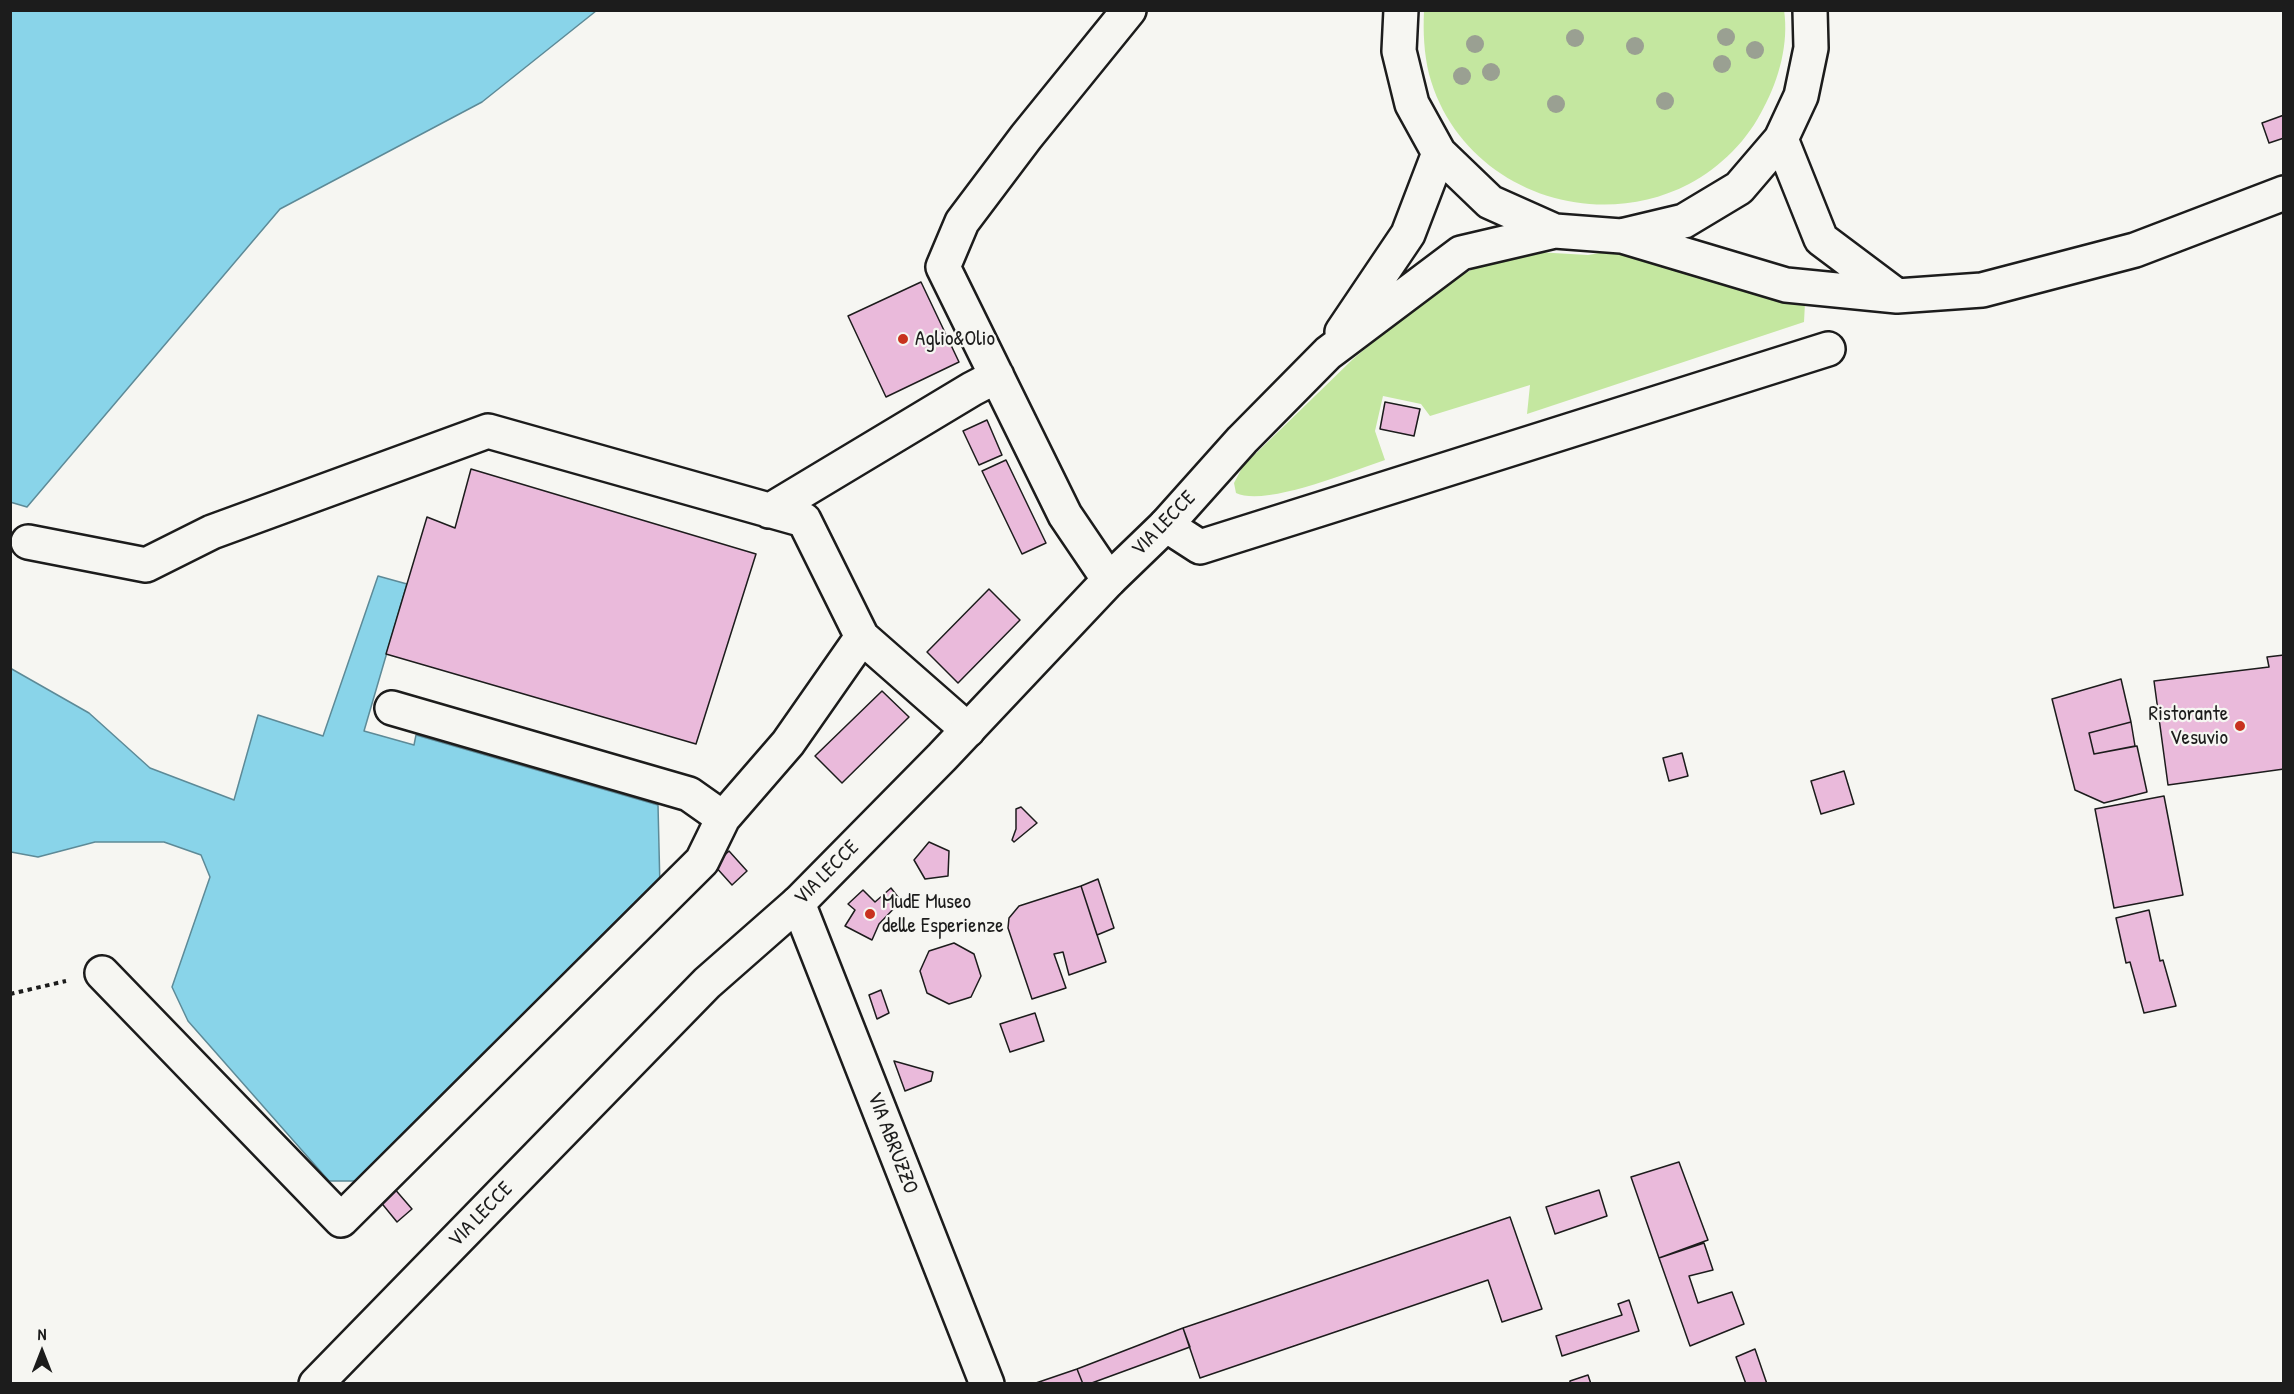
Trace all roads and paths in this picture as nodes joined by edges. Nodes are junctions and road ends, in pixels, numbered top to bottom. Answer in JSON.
{"nodes":[{"id":1,"x":1129,"y":10,"type":"edge"},
{"id":2,"x":1401,"y":10,"type":"edge"},
{"id":3,"x":1810,"y":10,"type":"edge"},
{"id":4,"x":1781,"y":140,"type":"junction"},
{"id":5,"x":1439,"y":153,"type":"junction"},
{"id":6,"x":2283,"y":193,"type":"edge"},
{"id":7,"x":1555,"y":231,"type":"junction"},
{"id":8,"x":1621,"y":236,"type":"junction"},
{"id":9,"x":1897,"y":296,"type":"junction"},
{"id":10,"x":1828,"y":349,"type":"dead end"},
{"id":11,"x":1328,"y":353,"type":"junction"},
{"id":12,"x":997,"y":376,"type":"junction"},
{"id":13,"x":769,"y":511,"type":"junction"},
{"id":14,"x":1166,"y":525,"type":"junction"},
{"id":15,"x":28,"y":542,"type":"dead end"},
{"id":16,"x":1109,"y":580,"type":"junction"},
{"id":17,"x":862,"y":637,"type":"junction"},
{"id":18,"x":392,"y":708,"type":"dead end"},
{"id":19,"x":968,"y":730,"type":"junction"},
{"id":20,"x":723,"y":818,"type":"junction"},
{"id":21,"x":798,"y":903,"type":"junction"},
{"id":22,"x":102,"y":973,"type":"joint"},
{"id":23,"x":10,"y":994,"type":"edge"},
{"id":24,"x":316,"y":1383,"type":"edge"},
{"id":25,"x":987,"y":1383,"type":"edge"}],
"edges":[{"from":1,"to":12,"type":"main road"},
{"from":2,"to":5,"type":"main road"},
{"from":3,"to":4,"type":"main road"},
{"from":4,"to":8,"type":"main road"},
{"from":4,"to":9,"type":"main road"},
{"from":5,"to":7,"type":"main road"},
{"from":5,"to":11,"type":"main road","name":"VIA LECCE"},
{"from":6,"to":9,"type":"main road"},
{"from":7,"to":8,"type":"main road"},
{"from":7,"to":11,"type":"main road","name":"VIA LECCE"},
{"from":8,"to":9,"type":"main road"},
{"from":10,"to":14,"type":"main road"},
{"from":11,"to":14,"type":"main road","name":"VIA LECCE"},
{"from":12,"to":13,"type":"main road"},
{"from":12,"to":16,"type":"main road"},
{"from":13,"to":15,"type":"main road"},
{"from":13,"to":17,"type":"main road"},
{"from":14,"to":16,"type":"main road","name":"VIA LECCE"},
{"from":16,"to":19,"type":"main road","name":"VIA LECCE"},
{"from":17,"to":19,"type":"main road"},
{"from":17,"to":20,"type":"main road"},
{"from":18,"to":20,"type":"main road"},
{"from":19,"to":21,"type":"main road","name":"VIA LECCE"},
{"from":20,"to":22,"type":"main road"},
{"from":21,"to":24,"type":"main road","name":"VIA LECCE"},
{"from":21,"to":25,"type":"main road","name":"VIA ABRUZZO"},
{"from":22,"to":23,"type":"path"}]}
